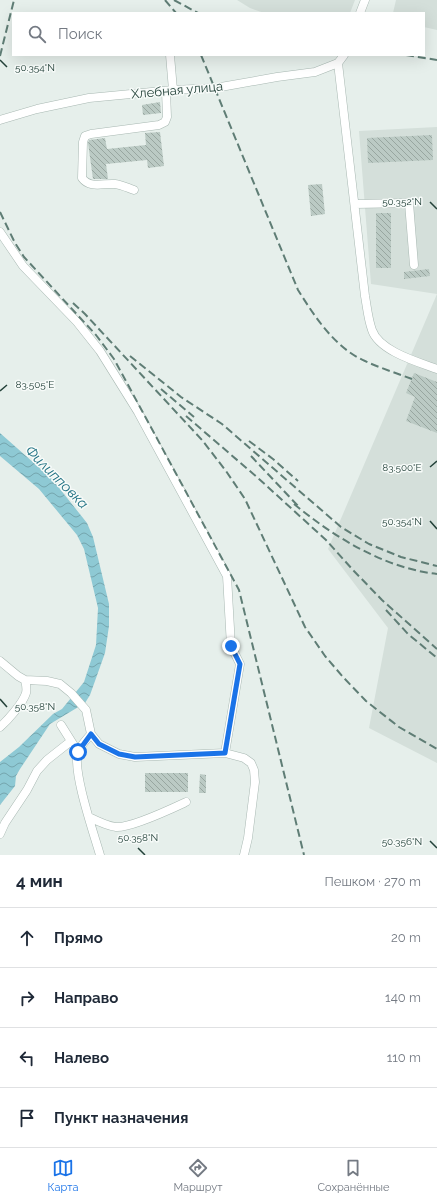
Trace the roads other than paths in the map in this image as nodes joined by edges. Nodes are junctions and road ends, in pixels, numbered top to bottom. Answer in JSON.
{"nodes":[{"id":1,"x":365,"y":0,"type":"edge"},
{"id":2,"x":360,"y":12,"type":"edge"},
{"id":3,"x":170,"y":56,"type":"edge"},
{"id":4,"x":343,"y":56,"type":"edge"},
{"id":5,"x":338,"y":63,"type":"junction"},
{"id":6,"x":170,"y":90,"type":"junction"},
{"id":7,"x":3,"y":120,"type":"edge"},
{"id":8,"x":134,"y":190,"type":"dead end"},
{"id":9,"x":355,"y":204,"type":"junction"},
{"id":10,"x":0,"y":232,"type":"edge"},
{"id":11,"x":414,"y":264,"type":"dead end"},
{"id":12,"x":437,"y":369,"type":"edge"},
{"id":13,"x":0,"y":661,"type":"edge"},
{"id":14,"x":25,"y":680,"type":"junction"},
{"id":15,"x":61,"y":725,"type":"dead end"},
{"id":16,"x":0,"y":727,"type":"edge"},
{"id":17,"x":91,"y":734,"type":"junction"},
{"id":18,"x":71,"y":741,"type":"junction"},
{"id":19,"x":78,"y":752,"type":"junction"},
{"id":20,"x":225,"y":753,"type":"junction"},
{"id":21,"x":186,"y":802,"type":"dead end"},
{"id":22,"x":89,"y":817,"type":"junction"},
{"id":23,"x":0,"y":834,"type":"edge"},
{"id":24,"x":100,"y":855,"type":"edge"},
{"id":25,"x":244,"y":855,"type":"edge"}],
"edges":[{"from":1,"to":2,"type":"street"},
{"from":3,"to":6,"type":"street"},
{"from":4,"to":5,"type":"street"},
{"from":5,"to":6,"type":"street","name":"Хлебная улица"},
{"from":5,"to":9,"type":"street"},
{"from":6,"to":7,"type":"street","name":"Хлебная улица"},
{"from":6,"to":8,"type":"street"},
{"from":9,"to":11,"type":"street"},
{"from":9,"to":12,"type":"street"},
{"from":10,"to":20,"type":"street"},
{"from":13,"to":14,"type":"street"},
{"from":14,"to":16,"type":"street"},
{"from":14,"to":17,"type":"street"},
{"from":15,"to":18,"type":"street"},
{"from":17,"to":19,"type":"street"},
{"from":17,"to":20,"type":"street"},
{"from":18,"to":19,"type":"street"},
{"from":18,"to":23,"type":"street"},
{"from":19,"to":22,"type":"street"},
{"from":20,"to":25,"type":"street"},
{"from":21,"to":22,"type":"street"},
{"from":22,"to":24,"type":"street"}]}
